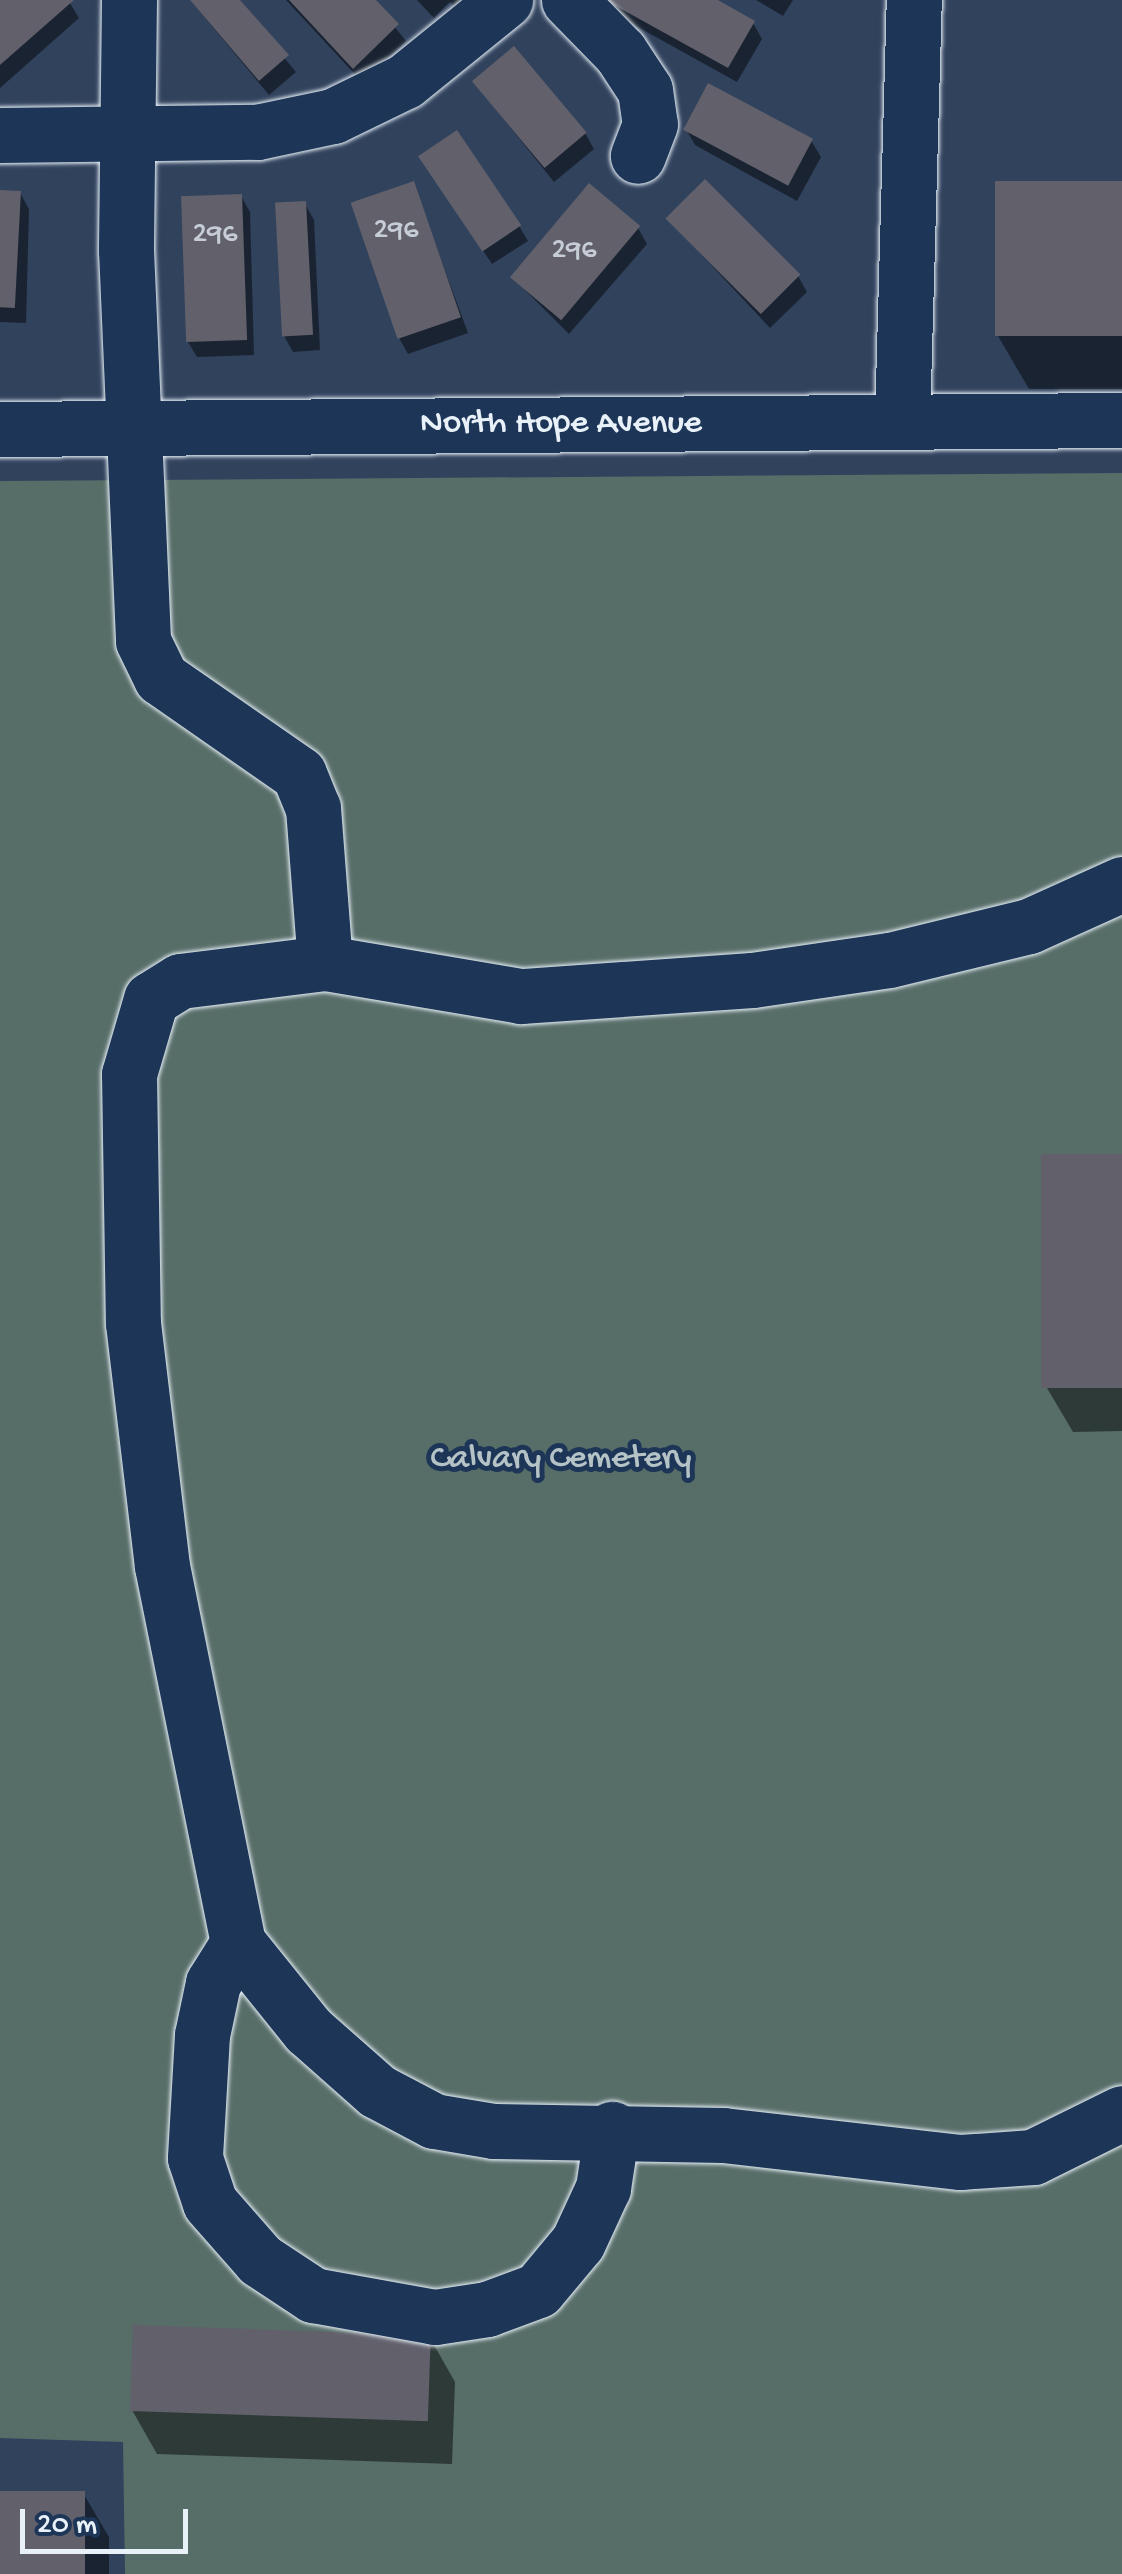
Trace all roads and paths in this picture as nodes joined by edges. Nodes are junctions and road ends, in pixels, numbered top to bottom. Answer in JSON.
{"nodes":[{"id":1,"x":129,"y":0,"type":"edge"},
{"id":2,"x":505,"y":0,"type":"edge"},
{"id":3,"x":568,"y":0,"type":"edge"},
{"id":4,"x":914,"y":0,"type":"edge"},
{"id":5,"x":127,"y":133,"type":"junction"},
{"id":6,"x":0,"y":134,"type":"edge"},
{"id":7,"x":638,"y":156,"type":"dead end"},
{"id":8,"x":1122,"y":420,"type":"edge"},
{"id":9,"x":902,"y":422,"type":"junction"},
{"id":10,"x":132,"y":428,"type":"junction"},
{"id":11,"x":0,"y":430,"type":"edge"},
{"id":12,"x":1122,"y":884,"type":"edge"},
{"id":13,"x":325,"y":963,"type":"junction"},
{"id":14,"x":238,"y":1944,"type":"junction"},
{"id":15,"x":1122,"y":2113,"type":"edge"},
{"id":16,"x":612,"y":2128,"type":"junction"}],
"edges":[{"from":1,"to":5,"type":"street"},
{"from":2,"to":5,"type":"street"},
{"from":3,"to":7,"type":"street"},
{"from":4,"to":9,"type":"street"},
{"from":5,"to":6,"type":"street"},
{"from":5,"to":10,"type":"street"},
{"from":8,"to":9,"type":"street","name":"North Hope Avenue"},
{"from":9,"to":10,"type":"street","name":"North Hope Avenue"},
{"from":10,"to":11,"type":"street","name":"North Hope Avenue"},
{"from":10,"to":13,"type":"street"},
{"from":12,"to":13,"type":"street"},
{"from":13,"to":14,"type":"street"},
{"from":14,"to":16,"type":"street"},
{"from":14,"to":16,"type":"street"},
{"from":15,"to":16,"type":"street"}]}
